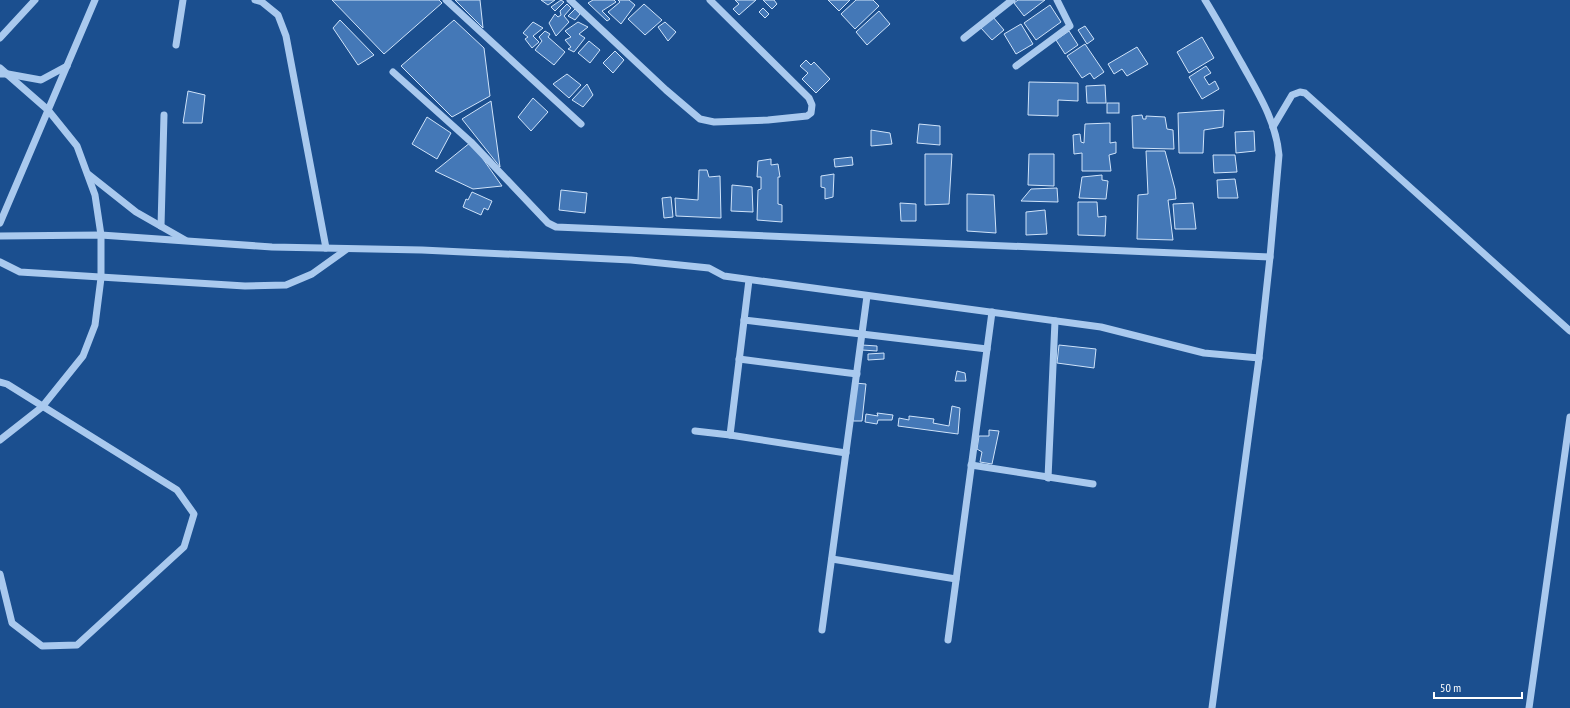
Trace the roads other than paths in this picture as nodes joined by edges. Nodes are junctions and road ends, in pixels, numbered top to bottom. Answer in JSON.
{"nodes":[{"id":1,"x":35,"y":0,"type":"edge"},
{"id":2,"x":95,"y":0,"type":"edge"},
{"id":3,"x":183,"y":0,"type":"edge"},
{"id":4,"x":256,"y":0,"type":"edge"},
{"id":5,"x":446,"y":0,"type":"edge"},
{"id":6,"x":570,"y":0,"type":"edge"},
{"id":7,"x":710,"y":0,"type":"edge"},
{"id":8,"x":1012,"y":0,"type":"edge"},
{"id":9,"x":1057,"y":0,"type":"edge"},
{"id":10,"x":1205,"y":0,"type":"edge"},
{"id":11,"x":0,"y":38,"type":"edge"},
{"id":12,"x":964,"y":38,"type":"dead end"},
{"id":13,"x":176,"y":45,"type":"dead end"},
{"id":14,"x":67,"y":66,"type":"junction"},
{"id":15,"x":1016,"y":66,"type":"dead end"},
{"id":16,"x":0,"y":68,"type":"edge"},
{"id":17,"x":393,"y":72,"type":"dead end"},
{"id":18,"x":0,"y":74,"type":"edge"},
{"id":19,"x":8,"y":74,"type":"junction"},
{"id":20,"x":48,"y":110,"type":"junction"},
{"id":21,"x":164,"y":115,"type":"dead end"},
{"id":22,"x":581,"y":124,"type":"dead end"},
{"id":23,"x":1273,"y":127,"type":"junction"},
{"id":24,"x":87,"y":173,"type":"junction"},
{"id":25,"x":0,"y":223,"type":"edge"},
{"id":26,"x":161,"y":226,"type":"junction"},
{"id":27,"x":101,"y":235,"type":"junction"},
{"id":28,"x":0,"y":236,"type":"edge"},
{"id":29,"x":187,"y":241,"type":"junction"},
{"id":30,"x":326,"y":248,"type":"junction"},
{"id":31,"x":348,"y":248,"type":"junction"},
{"id":32,"x":1270,"y":257,"type":"junction"},
{"id":33,"x":0,"y":262,"type":"edge"},
{"id":34,"x":101,"y":278,"type":"junction"},
{"id":35,"x":749,"y":280,"type":"junction"},
{"id":36,"x":867,"y":296,"type":"junction"},
{"id":37,"x":992,"y":312,"type":"junction"},
{"id":38,"x":744,"y":320,"type":"junction"},
{"id":39,"x":1055,"y":321,"type":"junction"},
{"id":40,"x":1570,"y":331,"type":"edge"},
{"id":41,"x":862,"y":334,"type":"junction"},
{"id":42,"x":987,"y":349,"type":"junction"},
{"id":43,"x":1259,"y":358,"type":"junction"},
{"id":44,"x":739,"y":360,"type":"junction"},
{"id":45,"x":856,"y":374,"type":"junction"},
{"id":46,"x":0,"y":382,"type":"edge"},
{"id":47,"x":42,"y":407,"type":"junction"},
{"id":48,"x":1570,"y":417,"type":"edge"},
{"id":49,"x":694,"y":430,"type":"dead end"},
{"id":50,"x":730,"y":435,"type":"junction"},
{"id":51,"x":0,"y":440,"type":"edge"},
{"id":52,"x":846,"y":453,"type":"junction"},
{"id":53,"x":971,"y":466,"type":"junction"},
{"id":54,"x":1048,"y":478,"type":"junction"},
{"id":55,"x":1093,"y":484,"type":"dead end"},
{"id":56,"x":832,"y":559,"type":"junction"},
{"id":57,"x":0,"y":574,"type":"edge"},
{"id":58,"x":956,"y":579,"type":"junction"},
{"id":59,"x":822,"y":630,"type":"dead end"},
{"id":60,"x":948,"y":640,"type":"dead end"},
{"id":61,"x":1212,"y":708,"type":"edge"},
{"id":62,"x":1529,"y":708,"type":"edge"}],
"edges":[{"from":1,"to":11,"type":"street"},
{"from":2,"to":14,"type":"street"},
{"from":3,"to":13,"type":"street"},
{"from":4,"to":30,"type":"street"},
{"from":5,"to":22,"type":"street"},
{"from":6,"to":7,"type":"street"},
{"from":8,"to":12,"type":"street"},
{"from":9,"to":15,"type":"street"},
{"from":10,"to":23,"type":"street"},
{"from":14,"to":19,"type":"street"},
{"from":14,"to":20,"type":"street"},
{"from":16,"to":19,"type":"street"},
{"from":17,"to":32,"type":"street"},
{"from":18,"to":19,"type":"street"},
{"from":19,"to":20,"type":"street"},
{"from":20,"to":24,"type":"street"},
{"from":20,"to":25,"type":"street"},
{"from":21,"to":26,"type":"street"},
{"from":23,"to":32,"type":"street"},
{"from":23,"to":40,"type":"street"},
{"from":24,"to":26,"type":"street"},
{"from":24,"to":27,"type":"street"},
{"from":26,"to":29,"type":"street"},
{"from":27,"to":28,"type":"street"},
{"from":27,"to":29,"type":"street"},
{"from":27,"to":34,"type":"street"},
{"from":29,"to":30,"type":"street"},
{"from":30,"to":31,"type":"street"},
{"from":31,"to":34,"type":"street"},
{"from":31,"to":35,"type":"street"},
{"from":32,"to":43,"type":"street"},
{"from":33,"to":34,"type":"street"},
{"from":34,"to":47,"type":"street"},
{"from":35,"to":36,"type":"street"},
{"from":35,"to":38,"type":"street"},
{"from":36,"to":37,"type":"street"},
{"from":36,"to":41,"type":"street"},
{"from":37,"to":39,"type":"street"},
{"from":37,"to":42,"type":"street"},
{"from":38,"to":41,"type":"street"},
{"from":38,"to":44,"type":"street"},
{"from":39,"to":43,"type":"street"},
{"from":39,"to":54,"type":"street"},
{"from":41,"to":42,"type":"street"},
{"from":41,"to":45,"type":"street"},
{"from":42,"to":53,"type":"street"},
{"from":43,"to":61,"type":"street"},
{"from":44,"to":45,"type":"street"},
{"from":44,"to":50,"type":"street"},
{"from":45,"to":52,"type":"street"},
{"from":46,"to":47,"type":"street"},
{"from":47,"to":51,"type":"street"},
{"from":47,"to":57,"type":"street"},
{"from":48,"to":62,"type":"street"},
{"from":49,"to":50,"type":"street"},
{"from":50,"to":52,"type":"street"},
{"from":52,"to":56,"type":"street"},
{"from":53,"to":54,"type":"street"},
{"from":53,"to":58,"type":"street"},
{"from":54,"to":55,"type":"street"},
{"from":56,"to":58,"type":"street"},
{"from":56,"to":59,"type":"street"},
{"from":58,"to":60,"type":"street"}]}
